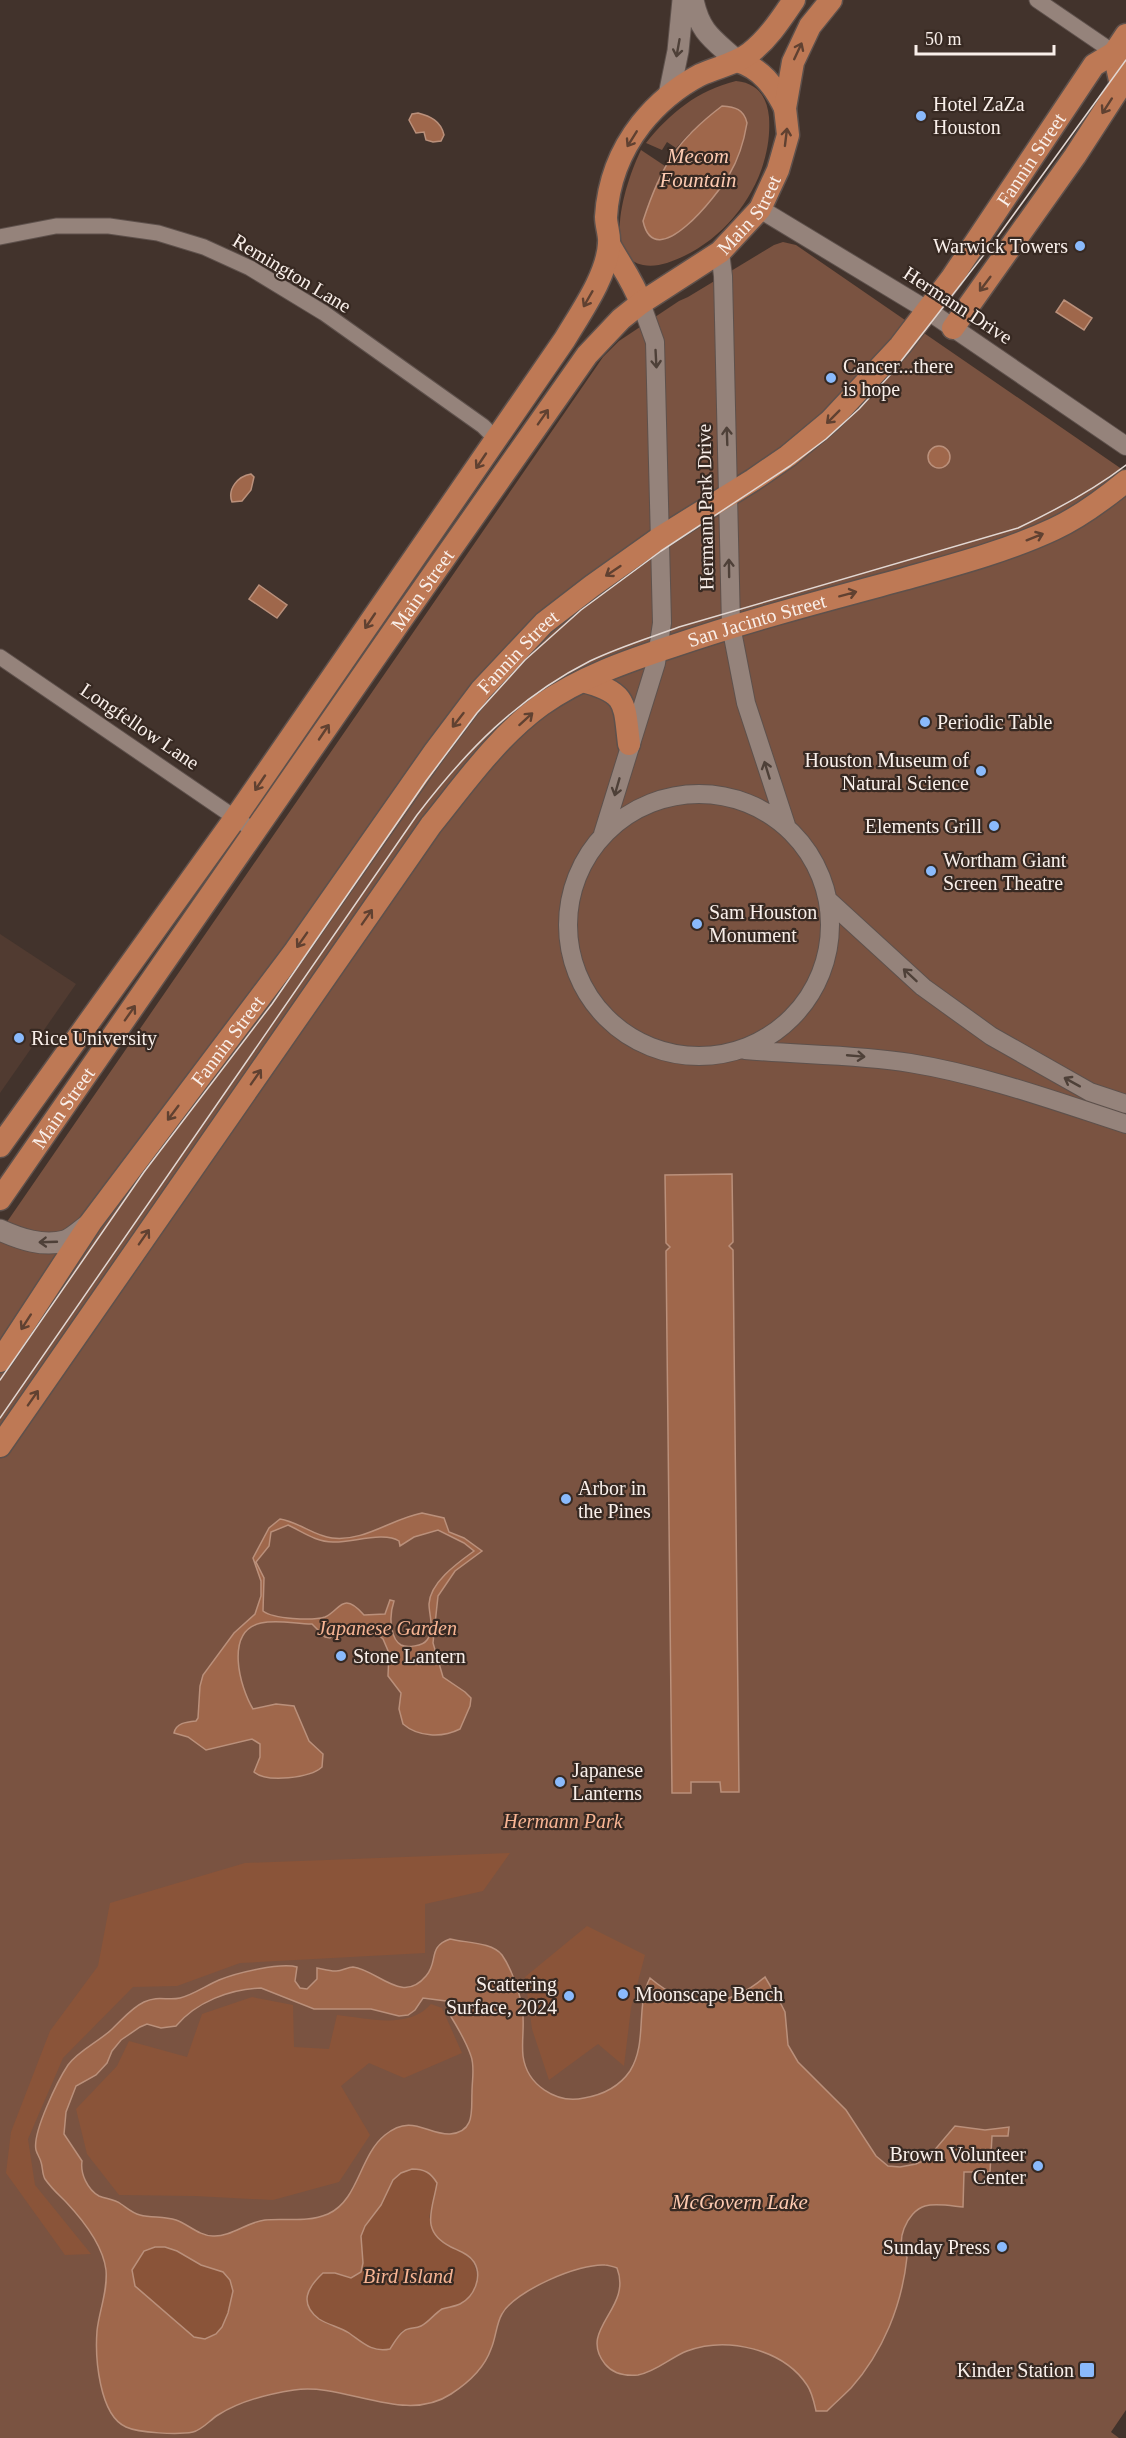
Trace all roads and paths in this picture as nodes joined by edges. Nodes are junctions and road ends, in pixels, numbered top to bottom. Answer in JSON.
{"nodes":[{"id":1,"x":683,"y":0,"type":"edge"},
{"id":2,"x":693,"y":0,"type":"edge"},
{"id":3,"x":794,"y":0,"type":"edge"},
{"id":4,"x":831,"y":0,"type":"edge"},
{"id":5,"x":1037,"y":0,"type":"edge"},
{"id":6,"x":1122,"y":50,"type":"edge"},
{"id":7,"x":737,"y":61,"type":"junction"},
{"id":8,"x":669,"y":95,"type":"junction"},
{"id":9,"x":785,"y":108,"type":"junction"},
{"id":10,"x":760,"y":209,"type":"junction"},
{"id":11,"x":0,"y":237,"type":"edge"},
{"id":12,"x":609,"y":244,"type":"junction"},
{"id":13,"x":720,"y":252,"type":"junction"},
{"id":14,"x":633,"y":280,"type":"junction"},
{"id":15,"x":661,"y":288,"type":"junction"},
{"id":16,"x":641,"y":303,"type":"junction"},
{"id":17,"x":927,"y":310,"type":"junction"},
{"id":18,"x":953,"y":328,"type":"junction"},
{"id":19,"x":496,"y":439,"type":"junction"},
{"id":20,"x":1126,"y":446,"type":"edge"},
{"id":21,"x":1126,"y":481,"type":"edge"},
{"id":22,"x":729,"y":494,"type":"junction"},
{"id":23,"x":661,"y":537,"type":"junction"},
{"id":24,"x":731,"y":626,"type":"junction"},
{"id":25,"x":659,"y":650,"type":"junction"},
{"id":26,"x":0,"y":657,"type":"edge"},
{"id":27,"x":583,"y":681,"type":"junction"},
{"id":28,"x":629,"y":744,"type":"junction"},
{"id":29,"x":236,"y":817,"type":"junction"},
{"id":30,"x":786,"y":825,"type":"junction"},
{"id":31,"x":256,"y":832,"type":"junction"},
{"id":32,"x":603,"y":834,"type":"junction"},
{"id":33,"x":830,"y":901,"type":"junction"},
{"id":34,"x":743,"y":1049,"type":"junction"},
{"id":35,"x":1126,"y":1104,"type":"edge"},
{"id":36,"x":1126,"y":1124,"type":"edge"},
{"id":37,"x":0,"y":1146,"type":"edge"},
{"id":38,"x":0,"y":1199,"type":"edge"},
{"id":39,"x":91,"y":1222,"type":"junction"},
{"id":40,"x":0,"y":1230,"type":"edge"},
{"id":41,"x":0,"y":1361,"type":"edge"},
{"id":42,"x":0,"y":1446,"type":"edge"}],
"edges":[{"from":1,"to":8,"type":"main road","one_way":true},
{"from":2,"to":7,"type":"main road"},
{"from":3,"to":7,"type":"main road","name":"Main Street"},
{"from":9,"to":4,"type":"main road","name":"Main Street","one_way":true},
{"from":5,"to":6,"type":"street"},
{"from":6,"to":17,"type":"main road","name":"Fannin Street"},
{"from":6,"to":18,"type":"main road","one_way":true},
{"from":7,"to":8,"type":"main road","name":"Main Street"},
{"from":7,"to":9,"type":"main road"},
{"from":8,"to":12,"type":"main road","name":"Main Street","one_way":true},
{"from":10,"to":9,"type":"main road","name":"Main Street","one_way":true},
{"from":10,"to":13,"type":"main road","name":"Main Street"},
{"from":10,"to":17,"type":"street","name":"Hermann Drive"},
{"from":11,"to":19,"type":"street","name":"Remington Lane"},
{"from":12,"to":14,"type":"main road"},
{"from":12,"to":19,"type":"main road","name":"Main Street","one_way":true},
{"from":13,"to":15,"type":"main road","name":"Main Street"},
{"from":22,"to":13,"type":"street","name":"Hermann Park Drive","one_way":true},
{"from":14,"to":15,"type":"main road"},
{"from":14,"to":16,"type":"main road"},
{"from":15,"to":16,"type":"main road","name":"Main Street"},
{"from":16,"to":23,"type":"street","one_way":true},
{"from":31,"to":16,"type":"main road","name":"Main Street","one_way":true},
{"from":17,"to":18,"type":"street","name":"Hermann Drive"},
{"from":17,"to":22,"type":"main road","name":"Fannin Street","one_way":true},
{"from":18,"to":20,"type":"street","name":"Hermann Drive"},
{"from":19,"to":29,"type":"main road","name":"Main Street","one_way":true},
{"from":24,"to":21,"type":"main road","name":"San Jacinto Street","one_way":true},
{"from":22,"to":23,"type":"main road","name":"Fannin Street"},
{"from":24,"to":22,"type":"street","name":"Hermann Park Drive","one_way":true},
{"from":23,"to":25,"type":"street"},
{"from":23,"to":39,"type":"main road","name":"Fannin Street","one_way":true},
{"from":24,"to":25,"type":"main road","name":"San Jacinto Street"},
{"from":30,"to":24,"type":"street","name":"Hermann Park Drive","one_way":true},
{"from":25,"to":27,"type":"main road","name":"San Jacinto Street"},
{"from":25,"to":28,"type":"street"},
{"from":26,"to":29,"type":"street","name":"Longfellow Lane"},
{"from":27,"to":28,"type":"main road"},
{"from":42,"to":27,"type":"main road","name":"San Jacinto Street","one_way":true},
{"from":28,"to":32,"type":"street","one_way":true},
{"from":29,"to":31,"type":"street","name":"Longfellow Lane"},
{"from":29,"to":37,"type":"main road","name":"Main Street"},
{"from":30,"to":32,"type":"street"},
{"from":30,"to":33,"type":"street"},
{"from":38,"to":31,"type":"main road","name":"Main Street","one_way":true},
{"from":32,"to":34,"type":"street"},
{"from":33,"to":34,"type":"street"},
{"from":35,"to":33,"type":"street","one_way":true},
{"from":34,"to":36,"type":"street","one_way":true},
{"from":39,"to":40,"type":"main road","one_way":true},
{"from":39,"to":41,"type":"main road","name":"Fannin Street","one_way":true}]}
